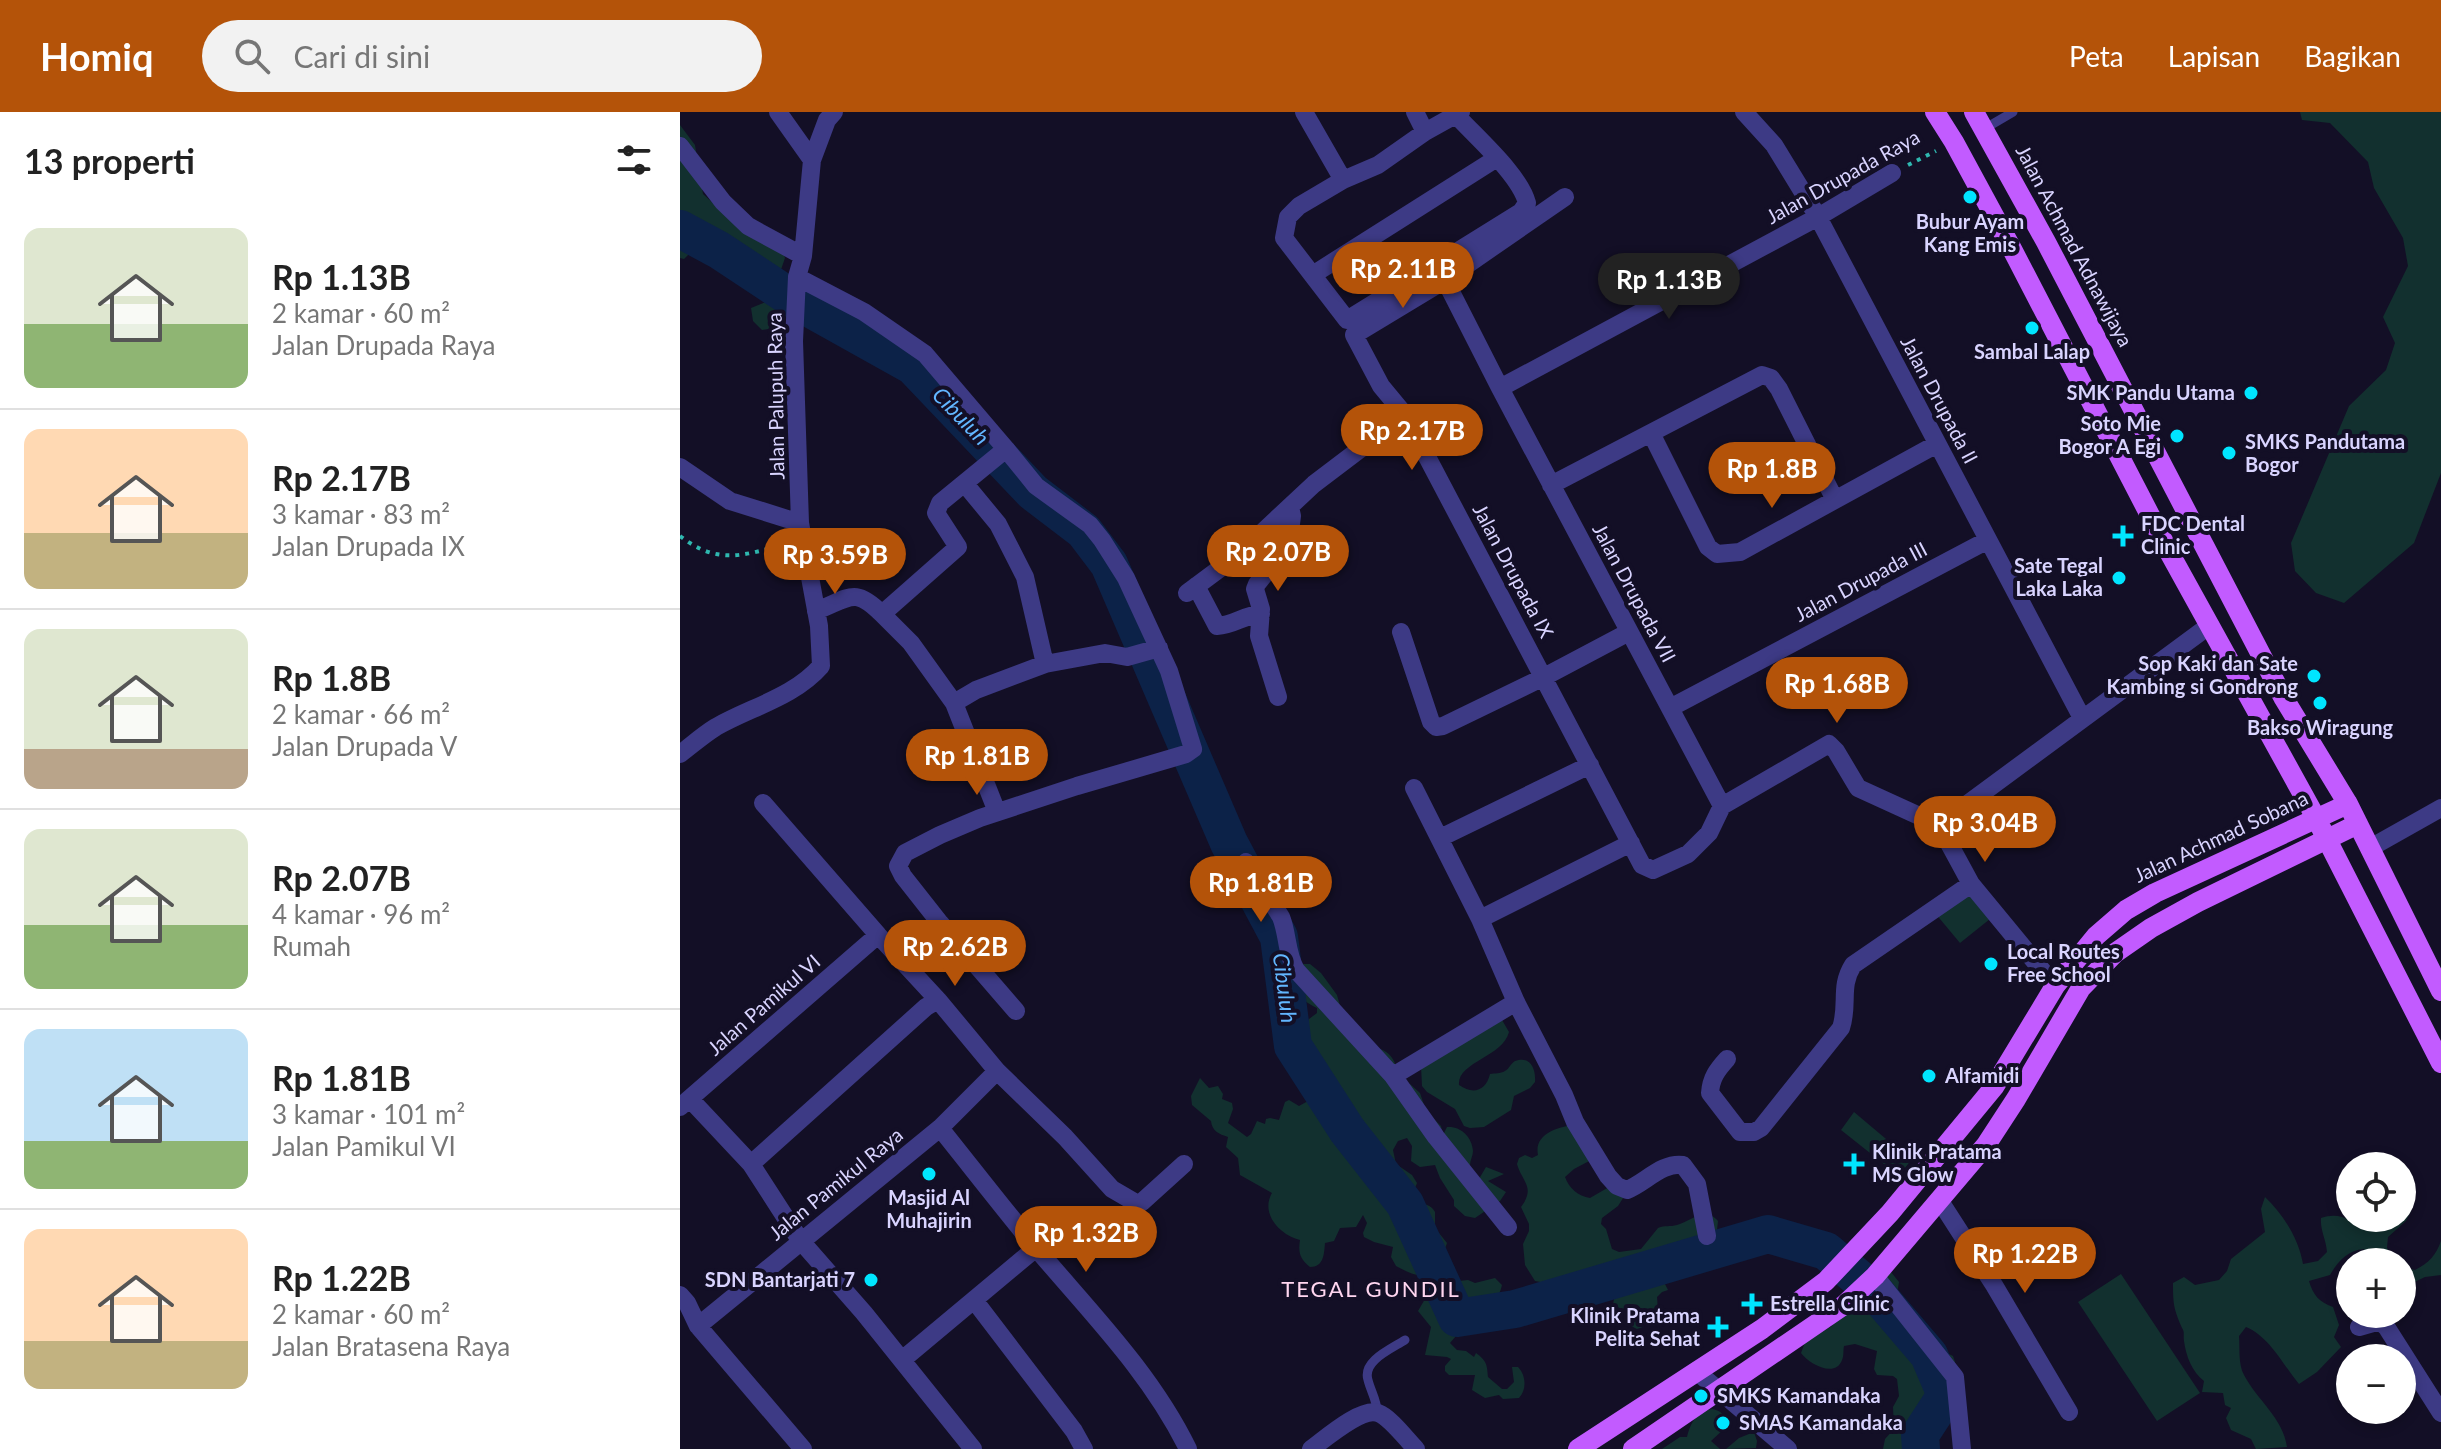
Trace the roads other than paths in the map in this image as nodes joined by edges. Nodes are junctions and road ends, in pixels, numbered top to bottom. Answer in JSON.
{"nodes":[{"id":1,"x":778,"y":112,"type":"edge"},
{"id":2,"x":834,"y":112,"type":"edge"},
{"id":3,"x":1304,"y":112,"type":"edge"},
{"id":4,"x":1415,"y":112,"type":"edge"},
{"id":5,"x":1744,"y":112,"type":"edge"},
{"id":6,"x":1935,"y":112,"type":"edge"},
{"id":7,"x":2013,"y":112,"type":"edge"},
{"id":8,"x":1459,"y":114,"type":"edge"},
{"id":9,"x":1979,"y":120,"type":"edge"},
{"id":10,"x":1425,"y":132,"type":"junction"},
{"id":11,"x":680,"y":146,"type":"edge"},
{"id":12,"x":1497,"y":158,"type":"junction"},
{"id":13,"x":812,"y":160,"type":"junction"},
{"id":14,"x":1892,"y":173,"type":"road end"},
{"id":15,"x":1343,"y":180,"type":"junction"},
{"id":16,"x":1565,"y":197,"type":"dead end"},
{"id":17,"x":1818,"y":217,"type":"junction"},
{"id":18,"x":2041,"y":232,"type":"junction"},
{"id":19,"x":2012,"y":249,"type":"junction"},
{"id":20,"x":803,"y":256,"type":"junction"},
{"id":21,"x":1440,"y":272,"type":"junction"},
{"id":22,"x":1314,"y":274,"type":"junction"},
{"id":23,"x":797,"y":284,"type":"junction"},
{"id":24,"x":1500,"y":388,"type":"junction"},
{"id":25,"x":1405,"y":415,"type":"junction"},
{"id":26,"x":1651,"y":433,"type":"junction"},
{"id":27,"x":1937,"y":444,"type":"junction"},
{"id":28,"x":1000,"y":454,"type":"junction"},
{"id":29,"x":680,"y":467,"type":"edge"},
{"id":30,"x":965,"y":484,"type":"junction"},
{"id":31,"x":1551,"y":485,"type":"junction"},
{"id":32,"x":1835,"y":500,"type":"junction"},
{"id":33,"x":1290,"y":507,"type":"junction"},
{"id":34,"x":801,"y":526,"type":"junction"},
{"id":35,"x":1988,"y":540,"type":"junction"},
{"id":36,"x":816,"y":611,"type":"junction"},
{"id":37,"x":882,"y":614,"type":"junction"},
{"id":38,"x":1261,"y":614,"type":"junction"},
{"id":39,"x":2210,"y":625,"type":"junction"},
{"id":40,"x":1401,"y":632,"type":"dead end"},
{"id":41,"x":1629,"y":632,"type":"junction"},
{"id":42,"x":1153,"y":650,"type":"junction"},
{"id":43,"x":1045,"y":664,"type":"junction"},
{"id":44,"x":1544,"y":677,"type":"junction"},
{"id":45,"x":1278,"y":697,"type":"dead end"},
{"id":46,"x":954,"y":703,"type":"junction"},
{"id":47,"x":1670,"y":708,"type":"junction"},
{"id":48,"x":2082,"y":718,"type":"junction"},
{"id":49,"x":680,"y":754,"type":"edge"},
{"id":50,"x":1590,"y":765,"type":"junction"},
{"id":51,"x":1414,"y":788,"type":"dead end"},
{"id":52,"x":763,"y":803,"type":"dead end"},
{"id":53,"x":2348,"y":804,"type":"junction"},
{"id":54,"x":1722,"y":806,"type":"junction"},
{"id":55,"x":2441,"y":808,"type":"edge"},
{"id":56,"x":997,"y":812,"type":"junction"},
{"id":57,"x":2316,"y":818,"type":"junction"},
{"id":58,"x":2358,"y":824,"type":"junction"},
{"id":59,"x":1939,"y":825,"type":"junction"},
{"id":60,"x":1440,"y":838,"type":"junction"},
{"id":61,"x":2328,"y":840,"type":"junction"},
{"id":62,"x":1631,"y":843,"type":"junction"},
{"id":63,"x":2370,"y":848,"type":"junction"},
{"id":64,"x":1246,"y":862,"type":"dead end"},
{"id":65,"x":1971,"y":884,"type":"junction"},
{"id":66,"x":1480,"y":919,"type":"junction"},
{"id":67,"x":878,"y":935,"type":"junction"},
{"id":68,"x":2055,"y":986,"type":"junction"},
{"id":69,"x":2440,"y":986,"type":"edge"},
{"id":70,"x":938,"y":1000,"type":"junction"},
{"id":71,"x":1516,"y":1002,"type":"junction"},
{"id":72,"x":1016,"y":1011,"type":"dead end"},
{"id":73,"x":1727,"y":1059,"type":"dead end"},
{"id":74,"x":2441,"y":1063,"type":"edge"},
{"id":75,"x":997,"y":1071,"type":"junction"},
{"id":76,"x":1393,"y":1076,"type":"junction"},
{"id":77,"x":685,"y":1103,"type":"edge"},
{"id":78,"x":940,"y":1128,"type":"junction"},
{"id":79,"x":751,"y":1164,"type":"junction"},
{"id":80,"x":1184,"y":1164,"type":"dead end"},
{"id":81,"x":1940,"y":1201,"type":"junction"},
{"id":82,"x":1508,"y":1227,"type":"dead end"},
{"id":83,"x":1707,"y":1236,"type":"dead end"},
{"id":84,"x":800,"y":1240,"type":"junction"},
{"id":85,"x":1036,"y":1248,"type":"junction"},
{"id":86,"x":1873,"y":1278,"type":"junction"},
{"id":87,"x":680,"y":1295,"type":"edge"},
{"id":88,"x":974,"y":1300,"type":"junction"},
{"id":89,"x":698,"y":1326,"type":"junction"},
{"id":90,"x":2387,"y":1328,"type":"edge"},
{"id":91,"x":1405,"y":1340,"type":"dead end"},
{"id":92,"x":902,"y":1360,"type":"junction"},
{"id":93,"x":1696,"y":1371,"type":"junction"},
{"id":94,"x":1720,"y":1391,"type":"junction"},
{"id":95,"x":1377,"y":1412,"type":"junction"},
{"id":96,"x":2069,"y":1412,"type":"dead end"},
{"id":97,"x":2441,"y":1413,"type":"edge"},
{"id":98,"x":803,"y":1449,"type":"edge"},
{"id":99,"x":973,"y":1449,"type":"edge"},
{"id":100,"x":1084,"y":1449,"type":"edge"},
{"id":101,"x":1188,"y":1449,"type":"edge"},
{"id":102,"x":1311,"y":1449,"type":"edge"},
{"id":103,"x":1416,"y":1449,"type":"edge"},
{"id":104,"x":1578,"y":1449,"type":"edge"},
{"id":105,"x":1633,"y":1449,"type":"edge"},
{"id":106,"x":1788,"y":1449,"type":"edge"},
{"id":107,"x":1962,"y":1449,"type":"edge"}],
"edges":[{"from":1,"to":13,"type":"street"},
{"from":2,"to":13,"type":"street","name":"Jalan Palupuh Raya"},
{"from":3,"to":15,"type":"street"},
{"from":4,"to":10,"type":"street"},
{"from":5,"to":17,"type":"street","name":"Jalan Drupada II"},
{"from":6,"to":19,"type":"main road"},
{"from":7,"to":9,"type":"lane"},
{"from":8,"to":10,"type":"street"},
{"from":8,"to":12,"type":"street"},
{"from":9,"to":18,"type":"main road","name":"Jalan Achmad Adnawijaya"},
{"from":10,"to":15,"type":"street"},
{"from":11,"to":20,"type":"street"},
{"from":12,"to":21,"type":"street"},
{"from":12,"to":22,"type":"street"},
{"from":13,"to":20,"type":"street","name":"Jalan Palupuh Raya"},
{"from":14,"to":17,"type":"street","name":"Jalan Drupada Raya"},
{"from":15,"to":22,"type":"street"},
{"from":16,"to":21,"type":"street","name":"Jalan Drupada IX"},
{"from":17,"to":24,"type":"street","name":"Jalan Drupada Raya"},
{"from":17,"to":27,"type":"street","name":"Jalan Drupada II"},
{"from":18,"to":19,"type":"main road"},
{"from":18,"to":53,"type":"main road","name":"Jalan Achmad Adnawijaya"},
{"from":19,"to":39,"type":"main road"},
{"from":20,"to":23,"type":"street","name":"Jalan Palupuh Raya"},
{"from":21,"to":22,"type":"street"},
{"from":21,"to":24,"type":"street","name":"Jalan Drupada VII"},
{"from":21,"to":25,"type":"street","name":"Jalan Drupada IX"},
{"from":23,"to":28,"type":"street"},
{"from":23,"to":34,"type":"street","name":"Jalan Palupuh Raya"},
{"from":24,"to":31,"type":"street","name":"Jalan Drupada VII"},
{"from":25,"to":33,"type":"street"},
{"from":25,"to":44,"type":"street","name":"Jalan Drupada IX"},
{"from":26,"to":31,"type":"street"},
{"from":26,"to":32,"type":"street"},
{"from":26,"to":32,"type":"street"},
{"from":27,"to":32,"type":"street"},
{"from":27,"to":35,"type":"street","name":"Jalan Drupada II"},
{"from":28,"to":30,"type":"street"},
{"from":28,"to":42,"type":"street"},
{"from":29,"to":34,"type":"street"},
{"from":30,"to":37,"type":"street"},
{"from":30,"to":43,"type":"street"},
{"from":31,"to":41,"type":"street","name":"Jalan Drupada VII"},
{"from":33,"to":38,"type":"street"},
{"from":33,"to":38,"type":"street"},
{"from":34,"to":36,"type":"street","name":"Jalan Palupuh Raya"},
{"from":35,"to":47,"type":"street","name":"Jalan Drupada III"},
{"from":35,"to":48,"type":"street","name":"Jalan Drupada II"},
{"from":36,"to":37,"type":"street"},
{"from":36,"to":49,"type":"street","name":"Jalan Palupuh Raya"},
{"from":37,"to":46,"type":"street"},
{"from":38,"to":45,"type":"street"},
{"from":39,"to":48,"type":"street"},
{"from":39,"to":57,"type":"main road"},
{"from":40,"to":44,"type":"street"},
{"from":41,"to":44,"type":"street"},
{"from":41,"to":47,"type":"street","name":"Jalan Drupada VII"},
{"from":42,"to":43,"type":"street"},
{"from":42,"to":56,"type":"street"},
{"from":43,"to":46,"type":"street"},
{"from":44,"to":50,"type":"street","name":"Jalan Drupada IX"},
{"from":46,"to":56,"type":"street"},
{"from":47,"to":54,"type":"street","name":"Jalan Drupada VII"},
{"from":48,"to":59,"type":"street"},
{"from":50,"to":60,"type":"street"},
{"from":50,"to":62,"type":"street","name":"Jalan Drupada IX"},
{"from":51,"to":60,"type":"street"},
{"from":52,"to":67,"type":"street"},
{"from":53,"to":57,"type":"main road","name":"Jalan Achmad Sobana"},
{"from":53,"to":58,"type":"main road","name":"Jalan Achmad Adnawijaya"},
{"from":54,"to":59,"type":"street"},
{"from":54,"to":62,"type":"street"},
{"from":55,"to":63,"type":"street"},
{"from":56,"to":72,"type":"street"},
{"from":57,"to":61,"type":"main road"},
{"from":57,"to":68,"type":"main road","name":"Jalan Achmad Sobana"},
{"from":58,"to":61,"type":"main road"},
{"from":58,"to":63,"type":"main road","name":"Jalan Achmad Adnawijaya"},
{"from":59,"to":65,"type":"street"},
{"from":60,"to":66,"type":"street"},
{"from":61,"to":74,"type":"main road"},
{"from":61,"to":81,"type":"main road"},
{"from":62,"to":66,"type":"street"},
{"from":63,"to":69,"type":"main road","name":"Jalan Achmad Adnawijaya"},
{"from":64,"to":76,"type":"street"},
{"from":65,"to":68,"type":"street"},
{"from":65,"to":73,"type":"street"},
{"from":66,"to":71,"type":"street"},
{"from":67,"to":70,"type":"street"},
{"from":67,"to":77,"type":"street","name":"Jalan Pamikul VI"},
{"from":68,"to":93,"type":"main road","name":"Jalan Achmad Sobana"},
{"from":70,"to":75,"type":"street"},
{"from":70,"to":79,"type":"street"},
{"from":71,"to":76,"type":"street"},
{"from":71,"to":83,"type":"street"},
{"from":75,"to":78,"type":"street","name":"Jalan Pamikul Raya"},
{"from":75,"to":80,"type":"street"},
{"from":76,"to":82,"type":"street"},
{"from":77,"to":79,"type":"street"},
{"from":78,"to":84,"type":"street","name":"Jalan Pamikul Raya"},
{"from":78,"to":85,"type":"street"},
{"from":79,"to":84,"type":"street"},
{"from":81,"to":86,"type":"main road"},
{"from":81,"to":96,"type":"street"},
{"from":84,"to":89,"type":"street","name":"Jalan Pamikul Raya"},
{"from":84,"to":92,"type":"street"},
{"from":85,"to":88,"type":"street"},
{"from":85,"to":101,"type":"street"},
{"from":86,"to":94,"type":"main road"},
{"from":86,"to":107,"type":"street"},
{"from":87,"to":89,"type":"street"},
{"from":88,"to":92,"type":"street"},
{"from":88,"to":100,"type":"street"},
{"from":89,"to":98,"type":"street"},
{"from":90,"to":97,"type":"street"},
{"from":91,"to":95,"type":"lane"},
{"from":92,"to":99,"type":"street"},
{"from":93,"to":94,"type":"street"},
{"from":93,"to":104,"type":"main road","name":"Jalan Achmad Sobana"},
{"from":94,"to":105,"type":"main road"},
{"from":94,"to":106,"type":"street"},
{"from":95,"to":102,"type":"street"},
{"from":95,"to":103,"type":"street"}]}
